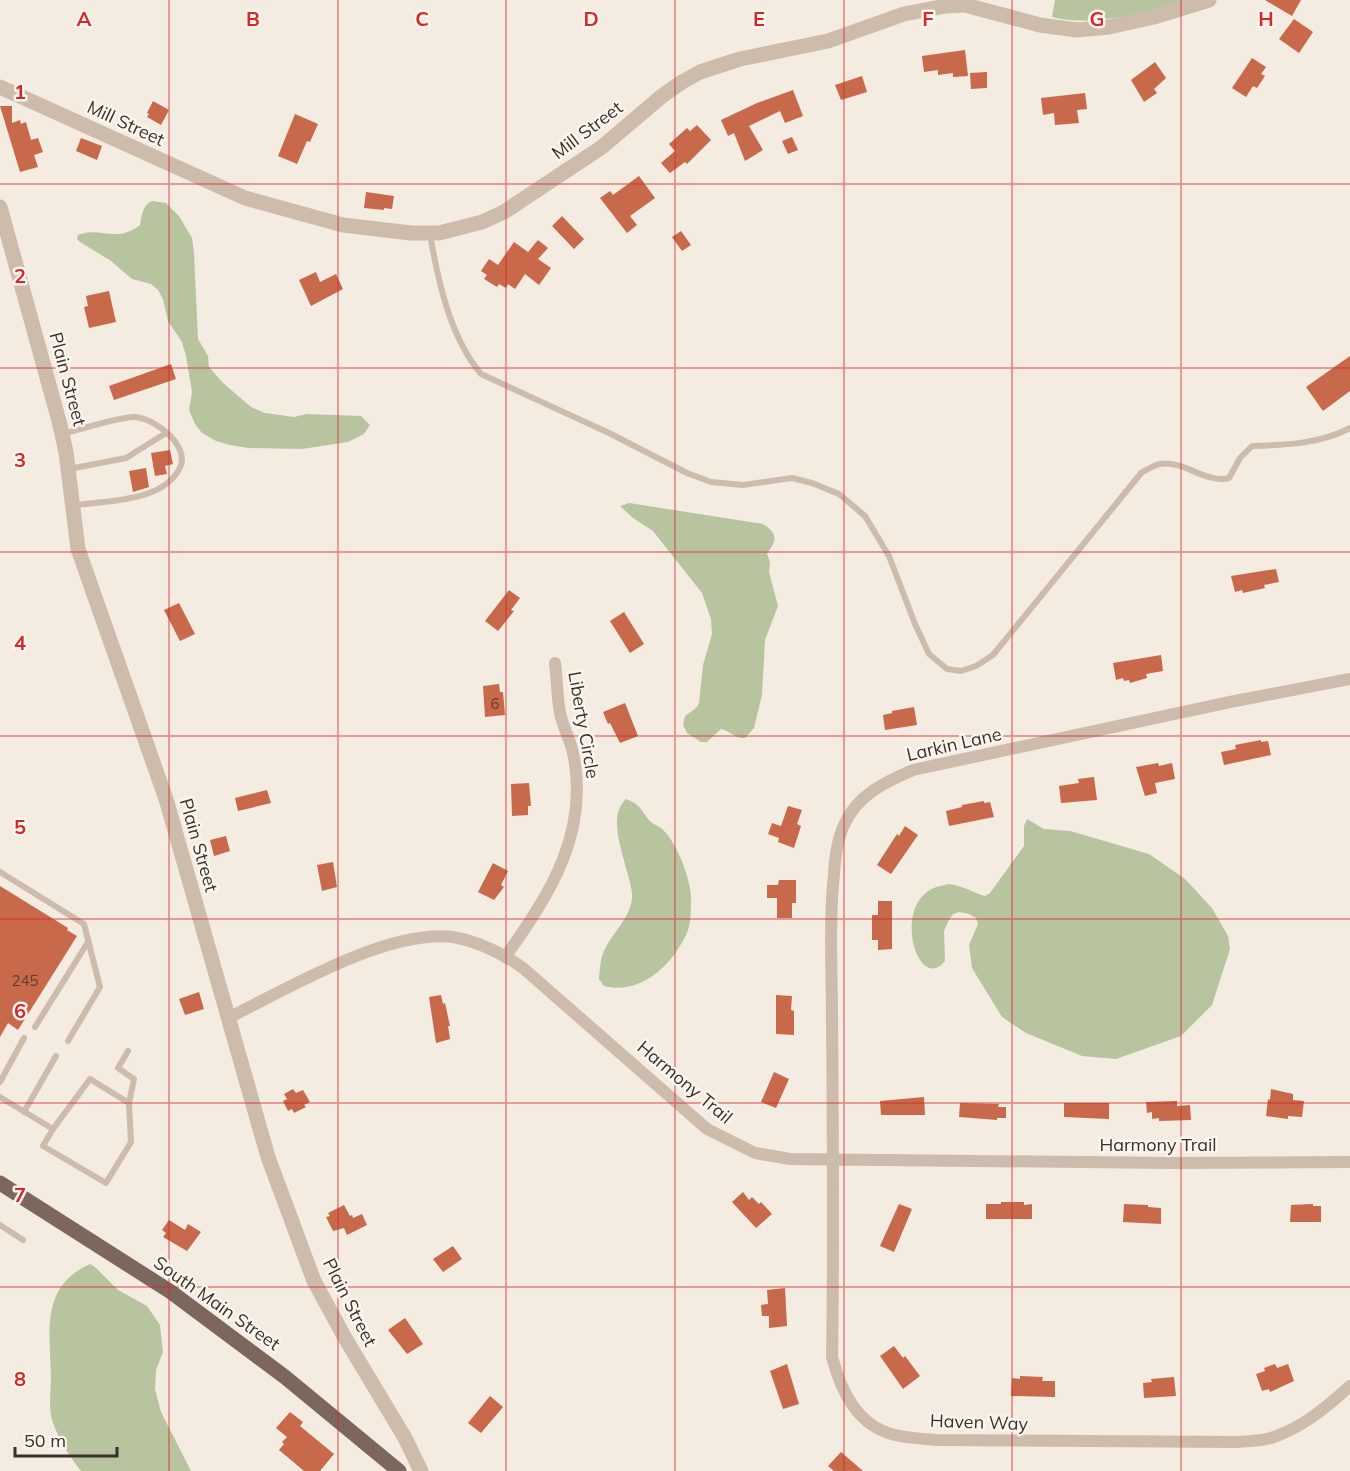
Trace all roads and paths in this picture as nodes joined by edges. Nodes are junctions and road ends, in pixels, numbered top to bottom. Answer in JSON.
{"nodes":[{"id":1,"x":1209,"y":0,"type":"edge"},
{"id":2,"x":0,"y":87,"type":"edge"},
{"id":3,"x":0,"y":207,"type":"edge"},
{"id":4,"x":430,"y":233,"type":"junction"},
{"id":5,"x":1350,"y":428,"type":"edge"},
{"id":6,"x":166,"y":433,"type":"junction"},
{"id":7,"x":62,"y":434,"type":"junction"},
{"id":8,"x":69,"y":469,"type":"junction"},
{"id":9,"x":73,"y":506,"type":"junction"},
{"id":10,"x":555,"y":663,"type":"dead end"},
{"id":11,"x":1350,"y":679,"type":"edge"},
{"id":12,"x":0,"y":872,"type":"edge"},
{"id":13,"x":88,"y":942,"type":"junction"},
{"id":14,"x":506,"y":956,"type":"junction"},
{"id":15,"x":228,"y":1018,"type":"junction"},
{"id":16,"x":35,"y":1027,"type":"dead end"},
{"id":17,"x":24,"y":1038,"type":"dead end"},
{"id":18,"x":68,"y":1041,"type":"dead end"},
{"id":19,"x":128,"y":1051,"type":"dead end"},
{"id":20,"x":56,"y":1056,"type":"dead end"},
{"id":21,"x":0,"y":1082,"type":"edge"},
{"id":22,"x":0,"y":1097,"type":"edge"},
{"id":23,"x":129,"y":1103,"type":"junction"},
{"id":24,"x":24,"y":1112,"type":"junction"},
{"id":25,"x":53,"y":1129,"type":"junction"},
{"id":26,"x":833,"y":1159,"type":"junction"},
{"id":27,"x":1350,"y":1162,"type":"edge"},
{"id":28,"x":0,"y":1184,"type":"edge"},
{"id":29,"x":0,"y":1224,"type":"edge"},
{"id":30,"x":23,"y":1239,"type":"dead end"},
{"id":31,"x":1350,"y":1386,"type":"edge"},
{"id":32,"x":399,"y":1471,"type":"edge"},
{"id":33,"x":421,"y":1471,"type":"edge"}],
"edges":[{"from":1,"to":4,"type":"street","name":"Mill Street"},
{"from":2,"to":4,"type":"street","name":"Mill Street"},
{"from":3,"to":7,"type":"street","name":"Plain Street"},
{"from":4,"to":5,"type":"lane"},
{"from":6,"to":7,"type":"lane"},
{"from":6,"to":8,"type":"lane"},
{"from":6,"to":9,"type":"lane"},
{"from":7,"to":8,"type":"street","name":"Plain Street"},
{"from":8,"to":9,"type":"street","name":"Plain Street"},
{"from":9,"to":15,"type":"street","name":"Plain Street"},
{"from":10,"to":14,"type":"street","name":"Liberty Circle"},
{"from":11,"to":26,"type":"street","name":"Larkin Lane"},
{"from":12,"to":13,"type":"lane"},
{"from":13,"to":16,"type":"lane"},
{"from":13,"to":18,"type":"lane"},
{"from":14,"to":15,"type":"street","name":"Harmony Trail"},
{"from":14,"to":26,"type":"street","name":"Harmony Trail"},
{"from":15,"to":33,"type":"street","name":"Plain Street"},
{"from":17,"to":21,"type":"lane"},
{"from":19,"to":23,"type":"lane"},
{"from":20,"to":24,"type":"lane"},
{"from":22,"to":24,"type":"lane"},
{"from":23,"to":25,"type":"lane"},
{"from":23,"to":25,"type":"lane"},
{"from":24,"to":25,"type":"lane"},
{"from":26,"to":27,"type":"street","name":"Harmony Trail"},
{"from":26,"to":31,"type":"street","name":"Haven Way"},
{"from":28,"to":32,"type":"main road","name":"South Main Street"},
{"from":29,"to":30,"type":"lane"}]}
